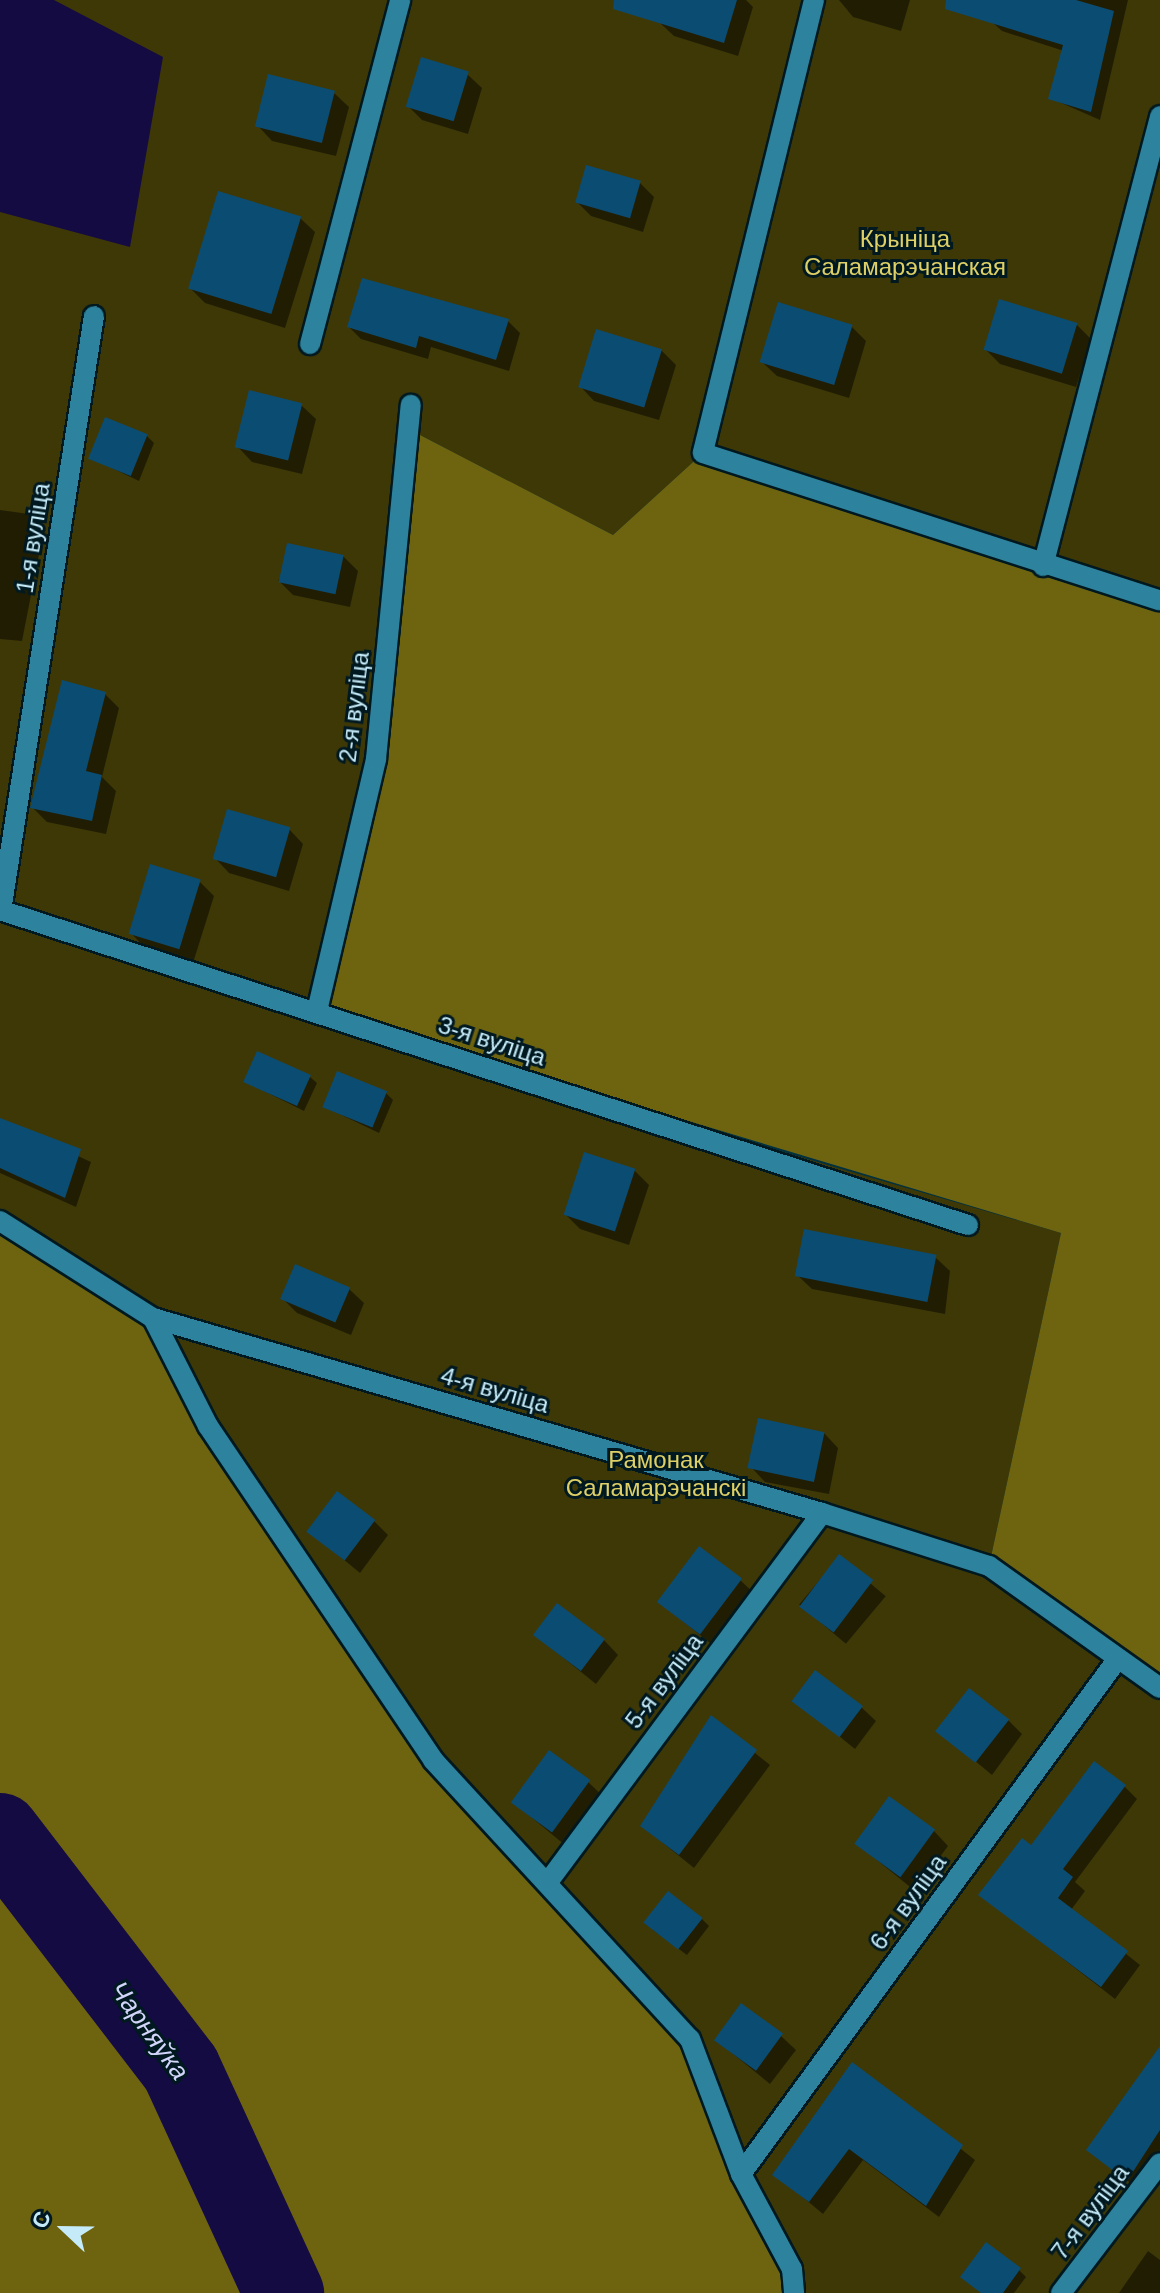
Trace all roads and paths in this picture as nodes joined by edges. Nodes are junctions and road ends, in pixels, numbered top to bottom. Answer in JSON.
{"nodes":[{"id":1,"x":400,"y":0,"type":"edge"},
{"id":2,"x":814,"y":0,"type":"edge"},
{"id":3,"x":1160,"y":116,"type":"edge"},
{"id":4,"x":94,"y":316,"type":"dead end"},
{"id":5,"x":310,"y":344,"type":"dead end"},
{"id":6,"x":411,"y":405,"type":"dead end"},
{"id":7,"x":1043,"y":566,"type":"junction"},
{"id":8,"x":1160,"y":601,"type":"edge"},
{"id":9,"x":1,"y":911,"type":"edge"},
{"id":10,"x":317,"y":1011,"type":"junction"},
{"id":11,"x":0,"y":1221,"type":"edge"},
{"id":12,"x":968,"y":1225,"type":"dead end"},
{"id":13,"x":153,"y":1318,"type":"junction"},
{"id":14,"x":822,"y":1513,"type":"junction"},
{"id":15,"x":1116,"y":1661,"type":"junction"},
{"id":16,"x":1160,"y":1688,"type":"edge"},
{"id":17,"x":549,"y":1881,"type":"junction"},
{"id":18,"x":1160,"y":2163,"type":"edge"},
{"id":19,"x":741,"y":2174,"type":"junction"},
{"id":20,"x":794,"y":2293,"type":"edge"},
{"id":21,"x":1061,"y":2293,"type":"edge"}],
"edges":[{"from":1,"to":5,"type":"street"},
{"from":2,"to":7,"type":"street"},
{"from":3,"to":7,"type":"street"},
{"from":4,"to":9,"type":"street","name":"1-я вуліца"},
{"from":6,"to":10,"type":"street","name":"2-я вуліца"},
{"from":7,"to":8,"type":"street"},
{"from":9,"to":10,"type":"street","name":"3-я вуліца"},
{"from":10,"to":12,"type":"street","name":"3-я вуліца"},
{"from":11,"to":13,"type":"street"},
{"from":13,"to":14,"type":"street","name":"4-я вуліца"},
{"from":13,"to":17,"type":"street"},
{"from":14,"to":15,"type":"street","name":"4-я вуліца"},
{"from":14,"to":17,"type":"street","name":"5-я вуліца"},
{"from":15,"to":16,"type":"street","name":"4-я вуліца"},
{"from":15,"to":19,"type":"street","name":"6-я вуліца"},
{"from":17,"to":19,"type":"street"},
{"from":18,"to":21,"type":"street","name":"7-я вуліца"},
{"from":19,"to":20,"type":"street"}]}
